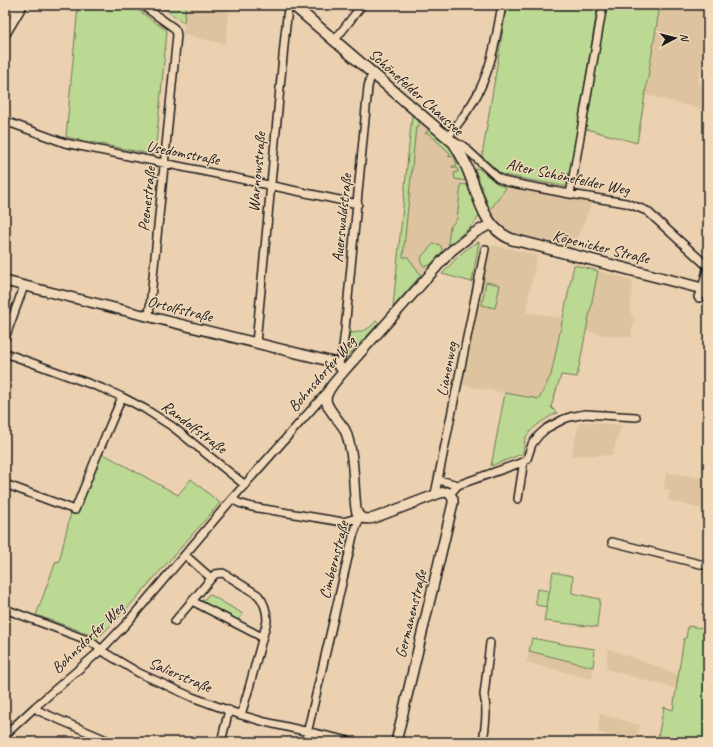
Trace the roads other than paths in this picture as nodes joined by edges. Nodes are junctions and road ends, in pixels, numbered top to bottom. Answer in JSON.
{"nodes":[{"id":1,"x":6,"y":5,"type":"edge"},
{"id":2,"x":142,"y":5,"type":"edge"},
{"id":3,"x":291,"y":5,"type":"edge"},
{"id":4,"x":362,"y":5,"type":"edge"},
{"id":5,"x":502,"y":5,"type":"edge"},
{"id":6,"x":603,"y":5,"type":"edge"},
{"id":7,"x":20,"y":8,"type":"edge"},
{"id":8,"x":5,"y":34,"type":"edge"},
{"id":9,"x":335,"y":40,"type":"junction"},
{"id":10,"x":374,"y":74,"type":"junction"},
{"id":11,"x":5,"y":121,"type":"edge"},
{"id":12,"x":451,"y":140,"type":"junction"},
{"id":13,"x":480,"y":161,"type":"junction"},
{"id":14,"x":164,"y":164,"type":"junction"},
{"id":15,"x":467,"y":167,"type":"junction"},
{"id":16,"x":270,"y":185,"type":"junction"},
{"id":17,"x":570,"y":194,"type":"junction"},
{"id":18,"x":358,"y":204,"type":"junction"},
{"id":19,"x":491,"y":224,"type":"junction"},
{"id":20,"x":485,"y":248,"type":"dead end"},
{"id":21,"x":708,"y":265,"type":"edge"},
{"id":22,"x":708,"y":270,"type":"edge"},
{"id":23,"x":5,"y":281,"type":"edge"},
{"id":24,"x":24,"y":286,"type":"junction"},
{"id":25,"x":703,"y":292,"type":"edge"},
{"id":26,"x":149,"y":317,"type":"junction"},
{"id":27,"x":5,"y":338,"type":"edge"},
{"id":28,"x":256,"y":343,"type":"junction"},
{"id":29,"x":5,"y":352,"type":"edge"},
{"id":30,"x":341,"y":368,"type":"junction"},
{"id":31,"x":328,"y":390,"type":"junction"},
{"id":32,"x":122,"y":397,"type":"junction"},
{"id":33,"x":636,"y":417,"type":"dead end"},
{"id":34,"x":522,"y":462,"type":"junction"},
{"id":35,"x":438,"y":480,"type":"junction"},
{"id":36,"x":5,"y":484,"type":"edge"},
{"id":37,"x":245,"y":485,"type":"junction"},
{"id":38,"x":458,"y":486,"type":"junction"},
{"id":39,"x":436,"y":494,"type":"junction"},
{"id":40,"x":450,"y":494,"type":"junction"},
{"id":41,"x":232,"y":499,"type":"junction"},
{"id":42,"x":518,"y":499,"type":"dead end"},
{"id":43,"x":360,"y":517,"type":"junction"},
{"id":44,"x":612,"y":542,"type":"dead end"},
{"id":45,"x":185,"y":555,"type":"junction"},
{"id":46,"x":708,"y":566,"type":"edge"},
{"id":47,"x":211,"y":578,"type":"junction"},
{"id":48,"x":192,"y":601,"type":"junction"},
{"id":49,"x":5,"y":609,"type":"edge"},
{"id":50,"x":175,"y":621,"type":"dead end"},
{"id":51,"x":262,"y":638,"type":"junction"},
{"id":52,"x":490,"y":643,"type":"dead end"},
{"id":53,"x":101,"y":650,"type":"junction"},
{"id":54,"x":35,"y":707,"type":"junction"},
{"id":55,"x":229,"y":710,"type":"junction"},
{"id":56,"x":241,"y":715,"type":"junction"},
{"id":57,"x":308,"y":731,"type":"junction"},
{"id":58,"x":5,"y":735,"type":"edge"},
{"id":59,"x":96,"y":739,"type":"edge"},
{"id":60,"x":112,"y":742,"type":"edge"},
{"id":61,"x":221,"y":742,"type":"edge"},
{"id":62,"x":305,"y":742,"type":"edge"},
{"id":63,"x":353,"y":742,"type":"edge"},
{"id":64,"x":396,"y":742,"type":"edge"},
{"id":65,"x":483,"y":742,"type":"edge"}],
"edges":[{"from":1,"to":7,"type":"street"},
{"from":2,"to":14,"type":"street","name":"Peenestraße"},
{"from":3,"to":9,"type":"main road","name":"Schönefelder Chaussee"},
{"from":3,"to":16,"type":"street","name":"Warnowstraße"},
{"from":4,"to":9,"type":"street"},
{"from":5,"to":12,"type":"street"},
{"from":6,"to":17,"type":"street"},
{"from":7,"to":8,"type":"street"},
{"from":9,"to":10,"type":"main road","name":"Schönefelder Chaussee"},
{"from":10,"to":12,"type":"main road","name":"Schönefelder Chaussee"},
{"from":10,"to":18,"type":"street","name":"Auerswaldstraße"},
{"from":11,"to":14,"type":"street","name":"Usedomstraße"},
{"from":12,"to":13,"type":"street","name":"Alter Schönefelder Weg"},
{"from":12,"to":15,"type":"main road","name":"Schönefelder Chaussee"},
{"from":13,"to":15,"type":"street"},
{"from":13,"to":17,"type":"street","name":"Alter Schönefelder Weg"},
{"from":14,"to":16,"type":"street","name":"Usedomstraße"},
{"from":14,"to":26,"type":"street","name":"Peenestraße"},
{"from":15,"to":19,"type":"main road","name":"Schönefelder Chaussee"},
{"from":16,"to":18,"type":"street","name":"Usedomstraße"},
{"from":16,"to":28,"type":"street","name":"Warnowstraße"},
{"from":17,"to":21,"type":"street","name":"Alter Schönefelder Weg"},
{"from":18,"to":30,"type":"street","name":"Auerswaldstraße"},
{"from":19,"to":25,"type":"main road","name":"Köpenicker Straße"},
{"from":19,"to":30,"type":"street","name":"Bohnsdorfer Weg"},
{"from":20,"to":35,"type":"street","name":"Lianenweg"},
{"from":22,"to":25,"type":"street"},
{"from":23,"to":24,"type":"street","name":"Ortolfstraße"},
{"from":24,"to":26,"type":"street","name":"Ortolfstraße"},
{"from":24,"to":27,"type":"street"},
{"from":26,"to":28,"type":"street","name":"Ortolfstraße"},
{"from":28,"to":30,"type":"street","name":"Ortolfstraße"},
{"from":29,"to":32,"type":"street","name":"Randolfstraße"},
{"from":30,"to":31,"type":"street","name":"Bohnsdorfer Weg"},
{"from":31,"to":37,"type":"street","name":"Bohnsdorfer Weg"},
{"from":31,"to":43,"type":"street","name":"Cimbernstraße"},
{"from":32,"to":36,"type":"street"},
{"from":32,"to":37,"type":"street","name":"Randolfstraße"},
{"from":33,"to":34,"type":"street"},
{"from":34,"to":38,"type":"street"},
{"from":34,"to":42,"type":"street"},
{"from":35,"to":38,"type":"street"},
{"from":35,"to":39,"type":"street","name":"Lianenweg"},
{"from":37,"to":41,"type":"street","name":"Bohnsdorfer Weg"},
{"from":38,"to":40,"type":"street"},
{"from":39,"to":40,"type":"street"},
{"from":39,"to":43,"type":"street"},
{"from":40,"to":64,"type":"street","name":"Germanenstraße"},
{"from":41,"to":43,"type":"street"},
{"from":41,"to":45,"type":"street","name":"Bohnsdorfer Weg"},
{"from":43,"to":57,"type":"street","name":"Cimbernstraße"},
{"from":44,"to":46,"type":"street"},
{"from":45,"to":47,"type":"street"},
{"from":45,"to":53,"type":"street","name":"Bohnsdorfer Weg"},
{"from":47,"to":48,"type":"street"},
{"from":47,"to":51,"type":"street"},
{"from":48,"to":50,"type":"street"},
{"from":48,"to":51,"type":"street"},
{"from":49,"to":53,"type":"street","name":"Salierstraße"},
{"from":51,"to":56,"type":"street"},
{"from":52,"to":65,"type":"street"},
{"from":53,"to":54,"type":"street","name":"Bohnsdorfer Weg"},
{"from":53,"to":55,"type":"street","name":"Salierstraße"},
{"from":54,"to":58,"type":"street","name":"Bohnsdorfer Weg"},
{"from":54,"to":59,"type":"street"},
{"from":55,"to":56,"type":"street","name":"Salierstraße"},
{"from":55,"to":61,"type":"street"},
{"from":56,"to":57,"type":"street","name":"Salierstraße"},
{"from":57,"to":62,"type":"street","name":"Cimbernstraße"},
{"from":57,"to":63,"type":"street","name":"Salierstraße"},
{"from":59,"to":60,"type":"street"}]}
